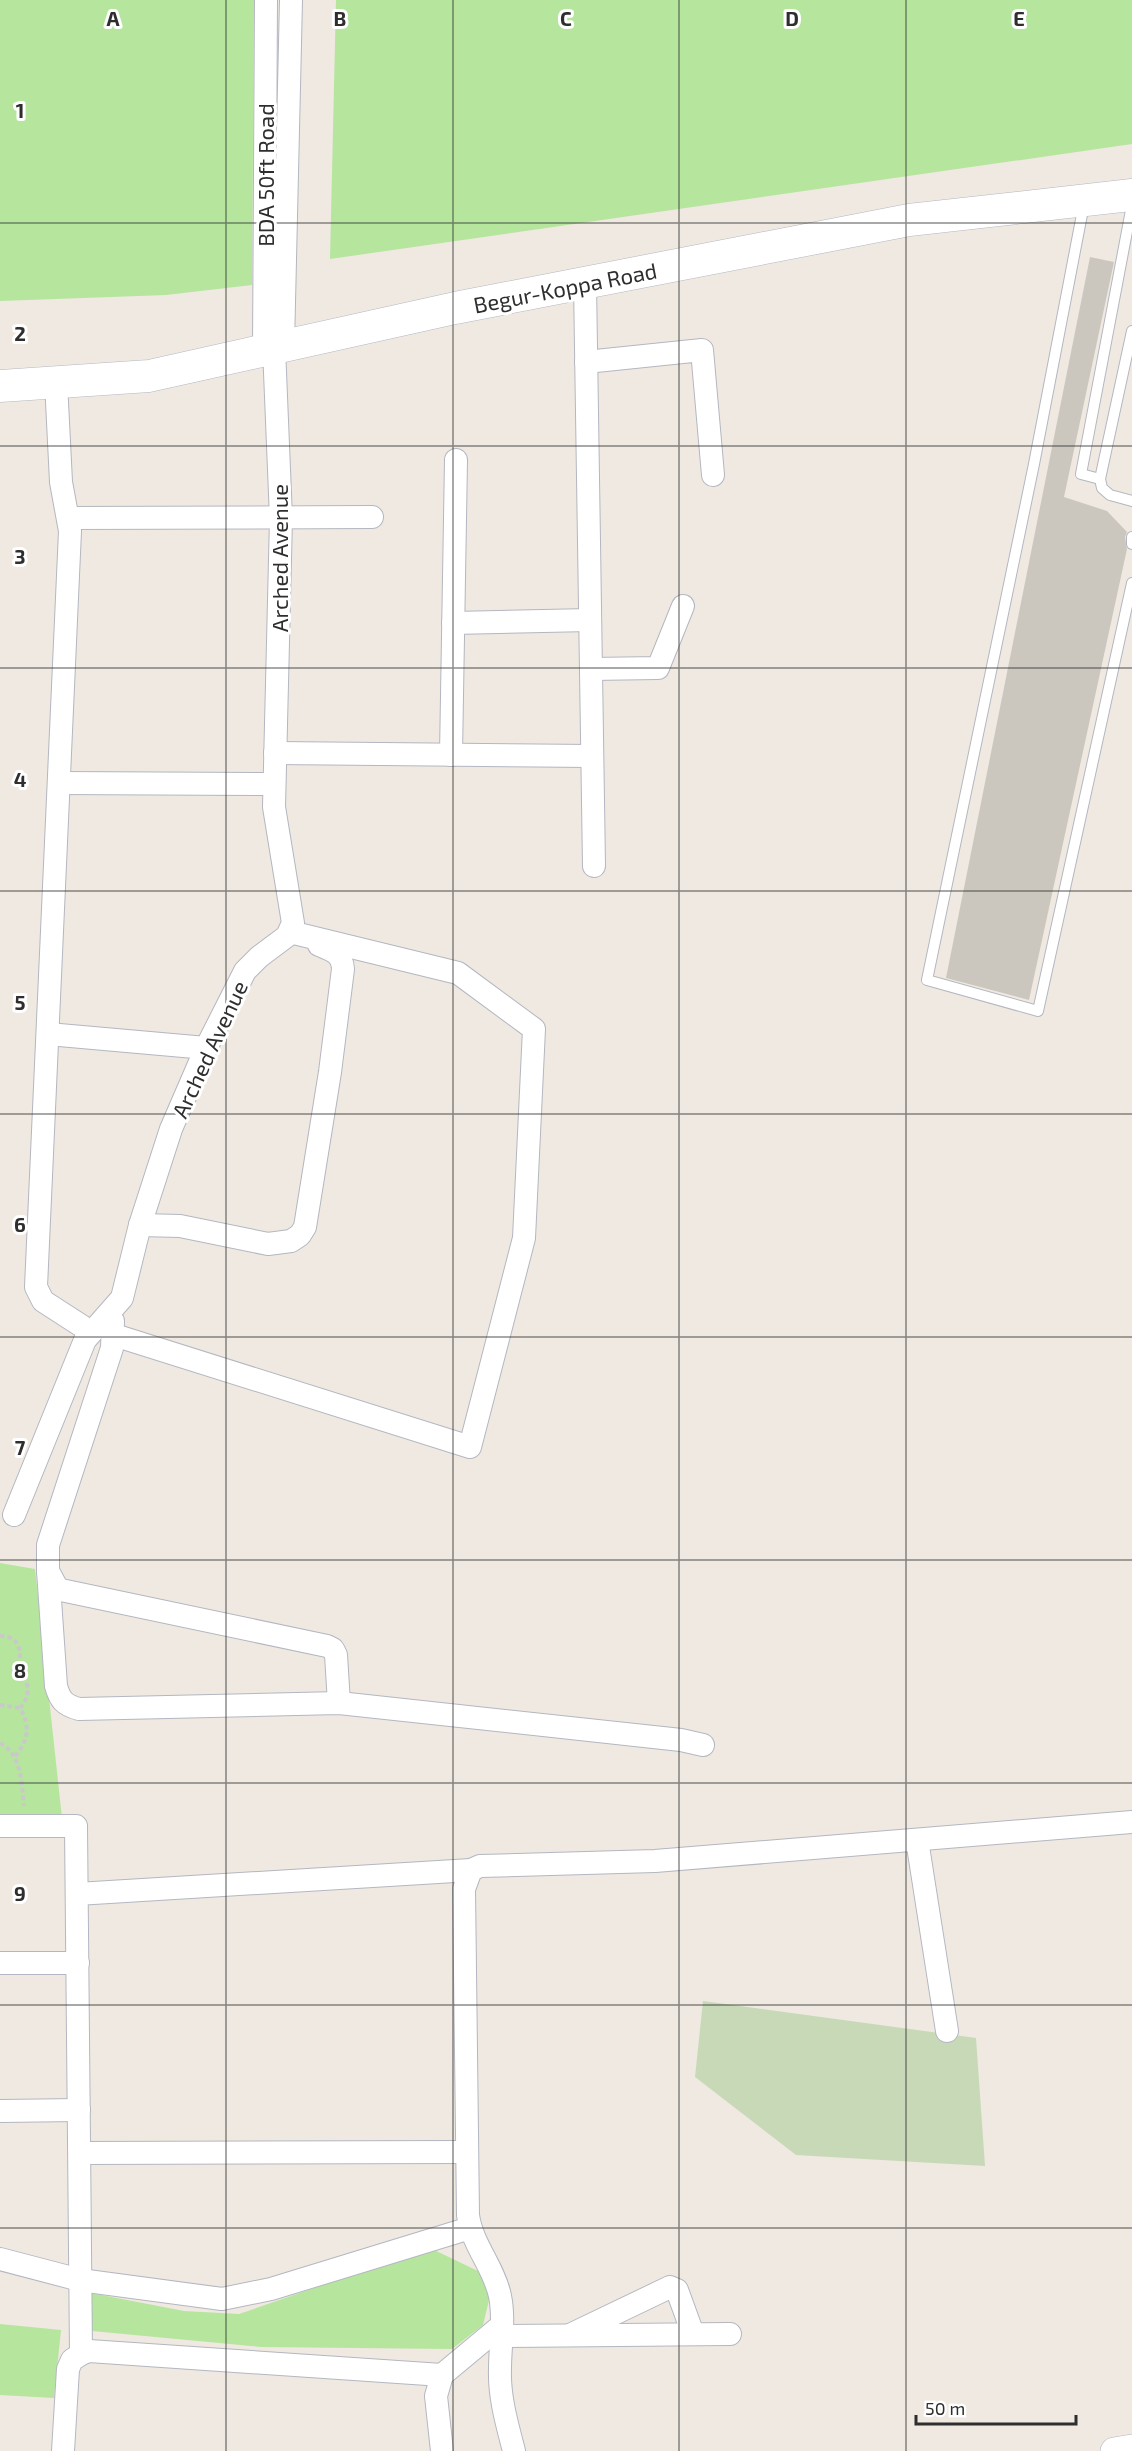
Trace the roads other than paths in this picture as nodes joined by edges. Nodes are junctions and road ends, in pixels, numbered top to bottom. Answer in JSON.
{"nodes":[{"id":1,"x":266,"y":0,"type":"edge"},
{"id":2,"x":291,"y":0,"type":"edge"},
{"id":3,"x":1132,"y":195,"type":"edge"},
{"id":4,"x":1084,"y":201,"type":"junction"},
{"id":5,"x":1132,"y":205,"type":"edge"},
{"id":6,"x":585,"y":283,"type":"junction"},
{"id":7,"x":1132,"y":331,"type":"edge"},
{"id":8,"x":274,"y":348,"type":"junction"},
{"id":9,"x":586,"y":362,"type":"junction"},
{"id":10,"x":56,"y":382,"type":"junction"},
{"id":11,"x":0,"y":386,"type":"edge"},
{"id":12,"x":456,"y":460,"type":"dead end"},
{"id":13,"x":713,"y":475,"type":"dead end"},
{"id":14,"x":1100,"y":479,"type":"junction"},
{"id":15,"x":1132,"y":501,"type":"edge"},
{"id":16,"x":372,"y":517,"type":"dead end"},
{"id":17,"x":68,"y":518,"type":"junction"},
{"id":18,"x":281,"y":518,"type":"junction"},
{"id":19,"x":1132,"y":537,"type":"edge"},
{"id":20,"x":1132,"y":544,"type":"edge"},
{"id":21,"x":1132,"y":583,"type":"edge"},
{"id":22,"x":683,"y":606,"type":"dead end"},
{"id":23,"x":590,"y":620,"type":"junction"},
{"id":24,"x":453,"y":623,"type":"junction"},
{"id":25,"x":591,"y":669,"type":"junction"},
{"id":26,"x":275,"y":753,"type":"junction"},
{"id":27,"x":451,"y":755,"type":"junction"},
{"id":28,"x":592,"y":756,"type":"junction"},
{"id":29,"x":59,"y":783,"type":"junction"},
{"id":30,"x":273,"y":784,"type":"junction"},
{"id":31,"x":594,"y":866,"type":"dead end"},
{"id":32,"x":290,"y":932,"type":"junction"},
{"id":33,"x":48,"y":1034,"type":"junction"},
{"id":34,"x":206,"y":1048,"type":"junction"},
{"id":35,"x":140,"y":1225,"type":"junction"},
{"id":36,"x":112,"y":1311,"type":"junction"},
{"id":37,"x":91,"y":1332,"type":"junction"},
{"id":38,"x":114,"y":1335,"type":"junction"},
{"id":39,"x":14,"y":1515,"type":"dead end"},
{"id":40,"x":48,"y":1571,"type":"junction"},
{"id":41,"x":339,"y":1703,"type":"junction"},
{"id":42,"x":703,"y":1745,"type":"dead end"},
{"id":43,"x":1132,"y":1822,"type":"edge"},
{"id":44,"x":0,"y":1826,"type":"edge"},
{"id":45,"x":917,"y":1840,"type":"junction"},
{"id":46,"x":471,"y":1870,"type":"junction"},
{"id":47,"x":77,"y":1894,"type":"junction"},
{"id":48,"x":0,"y":1963,"type":"edge"},
{"id":49,"x":78,"y":1963,"type":"junction"},
{"id":50,"x":947,"y":2031,"type":"dead end"},
{"id":51,"x":0,"y":2110,"type":"edge"},
{"id":52,"x":79,"y":2110,"type":"junction"},
{"id":53,"x":80,"y":2152,"type":"junction"},
{"id":54,"x":467,"y":2152,"type":"junction"},
{"id":55,"x":470,"y":2228,"type":"junction"},
{"id":56,"x":0,"y":2259,"type":"edge"},
{"id":57,"x":80,"y":2280,"type":"junction"},
{"id":58,"x":502,"y":2331,"type":"junction"},
{"id":59,"x":693,"y":2334,"type":"junction"},
{"id":60,"x":730,"y":2334,"type":"dead end"},
{"id":61,"x":568,"y":2336,"type":"junction"},
{"id":62,"x":81,"y":2354,"type":"junction"},
{"id":63,"x":442,"y":2375,"type":"junction"},
{"id":64,"x":1132,"y":2448,"type":"edge"},
{"id":65,"x":63,"y":2451,"type":"edge"},
{"id":66,"x":442,"y":2451,"type":"edge"},
{"id":67,"x":514,"y":2451,"type":"edge"},
{"id":68,"x":1114,"y":2451,"type":"edge"}],
"edges":[{"from":1,"to":8,"type":"street","name":"BDA 50ft Road"},
{"from":2,"to":8,"type":"street","name":"BDA 50ft Road"},
{"from":3,"to":4,"type":"main road","name":"Begur-Koppa Road"},
{"from":4,"to":6,"type":"main road","name":"Begur-Koppa Road"},
{"from":4,"to":21,"type":"lane"},
{"from":5,"to":14,"type":"lane"},
{"from":6,"to":8,"type":"main road","name":"Begur-Koppa Road"},
{"from":6,"to":9,"type":"street"},
{"from":7,"to":14,"type":"lane"},
{"from":8,"to":10,"type":"main road","name":"Begur-Koppa Road"},
{"from":8,"to":18,"type":"street","name":"Arched Avenue"},
{"from":9,"to":13,"type":"street"},
{"from":9,"to":23,"type":"street"},
{"from":10,"to":11,"type":"main road","name":"Begur-Koppa Road"},
{"from":10,"to":17,"type":"street"},
{"from":12,"to":24,"type":"street"},
{"from":14,"to":15,"type":"lane"},
{"from":16,"to":18,"type":"street"},
{"from":17,"to":18,"type":"street"},
{"from":17,"to":29,"type":"street"},
{"from":18,"to":26,"type":"street","name":"Arched Avenue"},
{"from":19,"to":20,"type":"lane"},
{"from":22,"to":25,"type":"street"},
{"from":23,"to":24,"type":"street"},
{"from":23,"to":25,"type":"street"},
{"from":24,"to":27,"type":"street"},
{"from":25,"to":28,"type":"street"},
{"from":26,"to":27,"type":"street"},
{"from":26,"to":30,"type":"street","name":"Arched Avenue"},
{"from":27,"to":28,"type":"street"},
{"from":28,"to":31,"type":"street"},
{"from":29,"to":30,"type":"street"},
{"from":29,"to":33,"type":"street"},
{"from":30,"to":32,"type":"street","name":"Arched Avenue"},
{"from":32,"to":34,"type":"street","name":"Arched Avenue"},
{"from":32,"to":35,"type":"street"},
{"from":32,"to":38,"type":"street"},
{"from":33,"to":34,"type":"street"},
{"from":33,"to":37,"type":"street"},
{"from":34,"to":35,"type":"street","name":"Arched Avenue"},
{"from":35,"to":36,"type":"street","name":"Arched Avenue"},
{"from":36,"to":37,"type":"street"},
{"from":36,"to":38,"type":"street"},
{"from":37,"to":39,"type":"street"},
{"from":38,"to":40,"type":"street"},
{"from":40,"to":41,"type":"street"},
{"from":40,"to":41,"type":"street"},
{"from":41,"to":42,"type":"street"},
{"from":43,"to":45,"type":"street"},
{"from":44,"to":47,"type":"street"},
{"from":45,"to":46,"type":"street"},
{"from":45,"to":50,"type":"street"},
{"from":46,"to":47,"type":"street"},
{"from":46,"to":54,"type":"street"},
{"from":47,"to":49,"type":"street"},
{"from":48,"to":49,"type":"street"},
{"from":49,"to":52,"type":"street"},
{"from":51,"to":52,"type":"street"},
{"from":52,"to":53,"type":"street"},
{"from":53,"to":54,"type":"street"},
{"from":53,"to":57,"type":"street"},
{"from":54,"to":55,"type":"street"},
{"from":55,"to":57,"type":"street"},
{"from":55,"to":58,"type":"street"},
{"from":56,"to":57,"type":"street"},
{"from":57,"to":62,"type":"street"},
{"from":58,"to":61,"type":"street"},
{"from":58,"to":63,"type":"street"},
{"from":58,"to":67,"type":"street"},
{"from":59,"to":60,"type":"street"},
{"from":59,"to":61,"type":"street"},
{"from":59,"to":61,"type":"street"},
{"from":62,"to":63,"type":"street"},
{"from":62,"to":65,"type":"street"},
{"from":63,"to":66,"type":"street"},
{"from":64,"to":68,"type":"street"}]}
